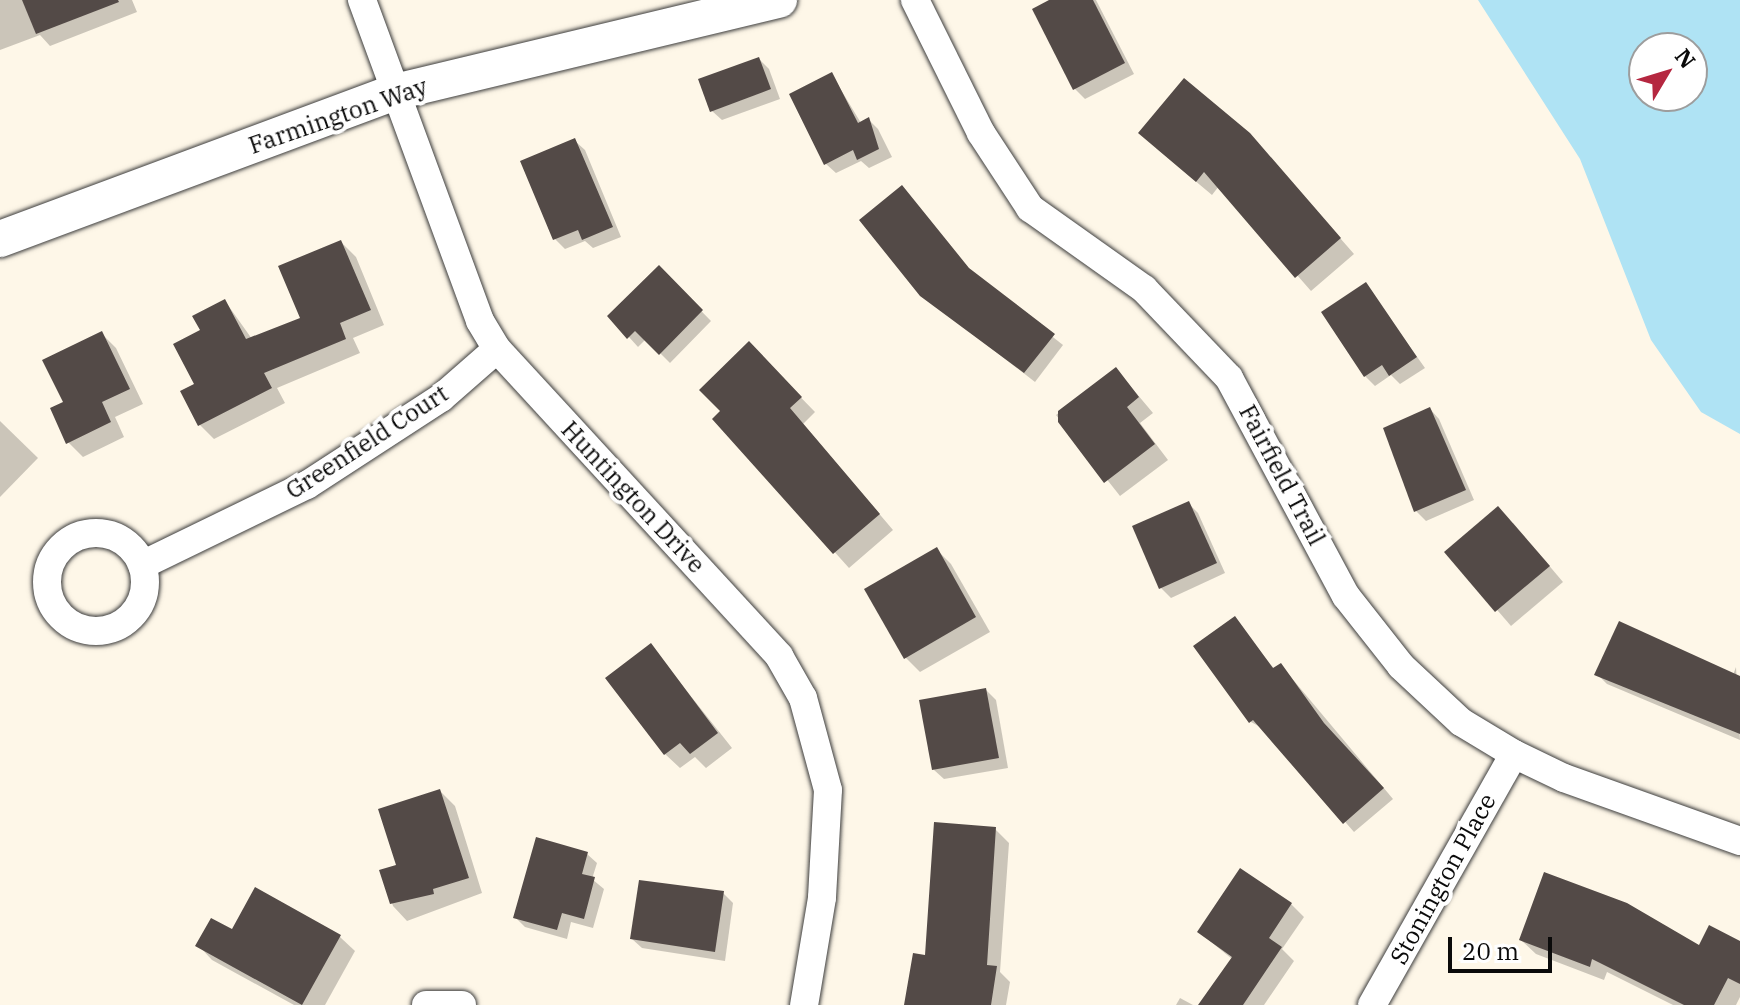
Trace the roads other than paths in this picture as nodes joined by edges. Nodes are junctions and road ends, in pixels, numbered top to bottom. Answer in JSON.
{"nodes":[{"id":1,"x":362,"y":0,"type":"edge"},
{"id":2,"x":779,"y":0,"type":"edge"},
{"id":3,"x":915,"y":0,"type":"edge"},
{"id":4,"x":395,"y":92,"type":"junction"},
{"id":5,"x":0,"y":239,"type":"edge"},
{"id":6,"x":497,"y":349,"type":"junction"},
{"id":7,"x":142,"y":565,"type":"dead end"},
{"id":8,"x":1514,"y":754,"type":"junction"},
{"id":9,"x":1740,"y":841,"type":"edge"},
{"id":10,"x":426,"y":1005,"type":"edge"},
{"id":11,"x":462,"y":1005,"type":"edge"},
{"id":12,"x":804,"y":1005,"type":"edge"},
{"id":13,"x":1372,"y":1005,"type":"edge"}],
"edges":[{"from":1,"to":4,"type":"street","name":"Huntington Drive"},
{"from":2,"to":4,"type":"street","name":"Farmington Way"},
{"from":3,"to":8,"type":"street","name":"Fairfield Trail"},
{"from":4,"to":5,"type":"street","name":"Farmington Way"},
{"from":4,"to":6,"type":"street","name":"Huntington Drive"},
{"from":6,"to":7,"type":"street","name":"Greenfield Court"},
{"from":6,"to":12,"type":"street","name":"Huntington Drive"},
{"from":8,"to":9,"type":"street","name":"Fairfield Trail"},
{"from":8,"to":13,"type":"street","name":"Stonington Place"},
{"from":10,"to":11,"type":"street"}]}
